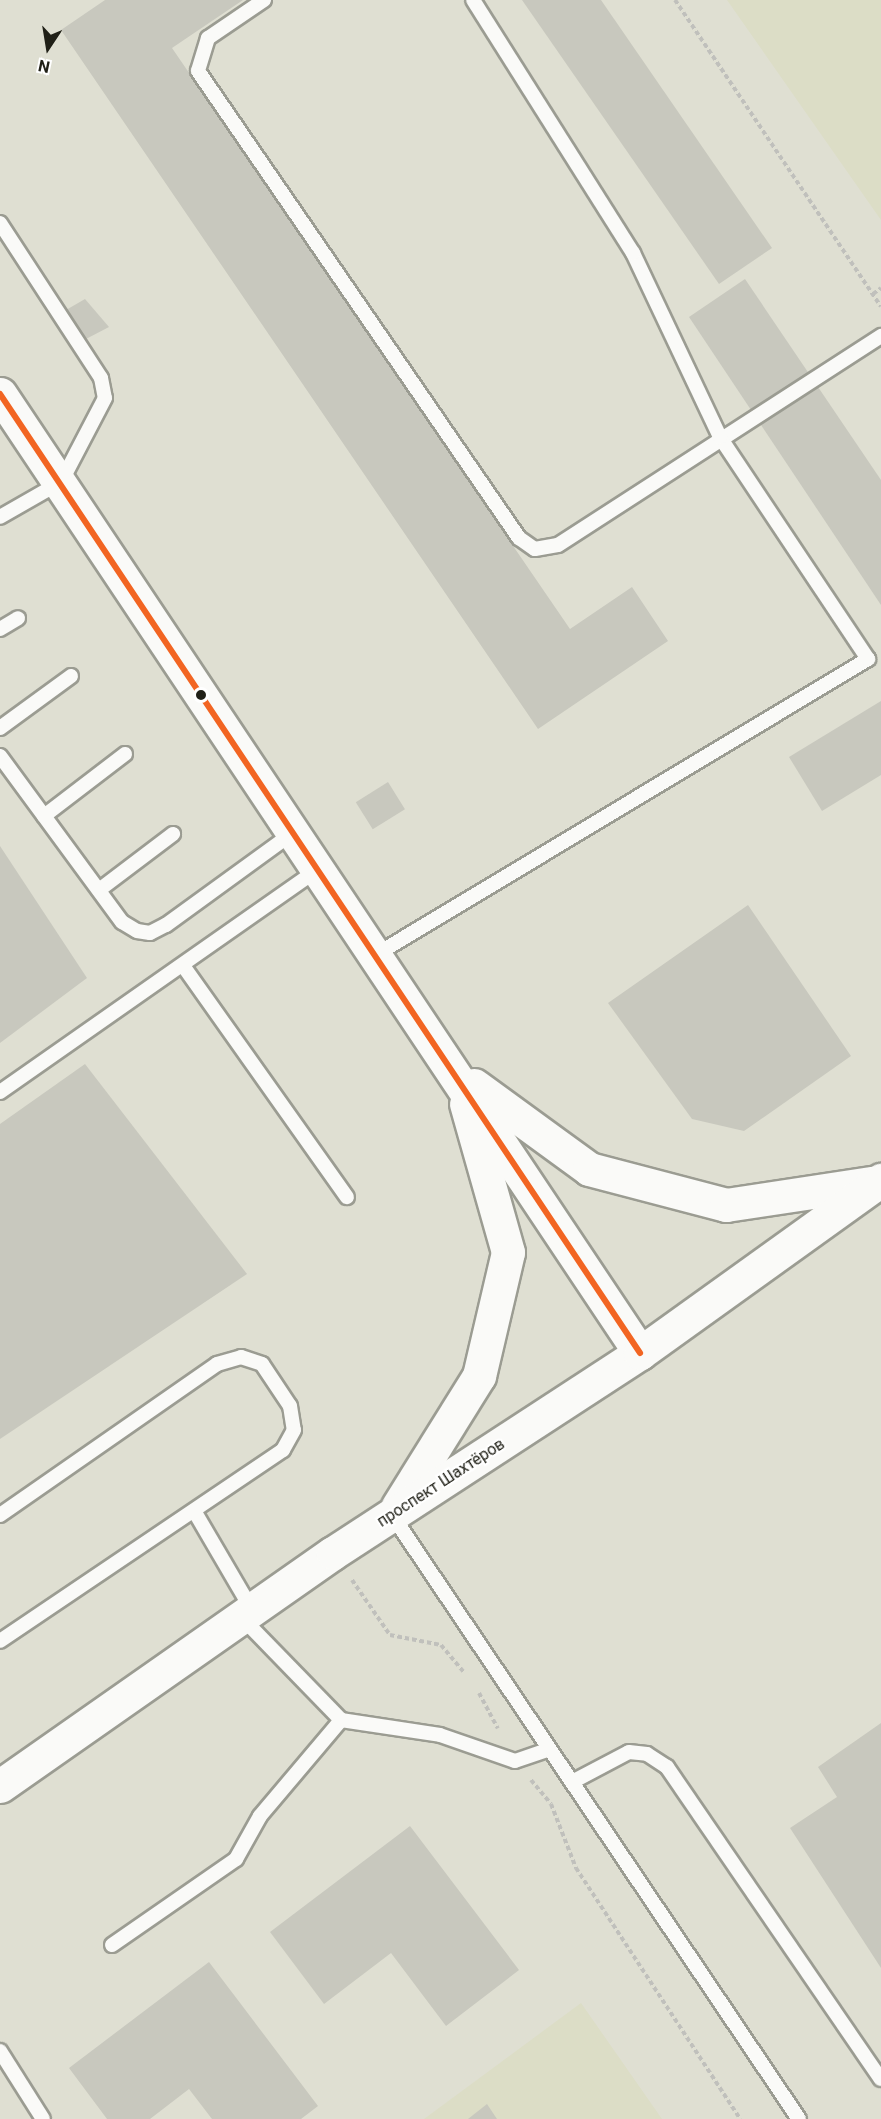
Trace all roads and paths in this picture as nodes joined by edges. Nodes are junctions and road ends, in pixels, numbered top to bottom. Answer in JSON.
{"nodes":[{"id":1,"x":264,"y":0,"type":"edge"},
{"id":2,"x":473,"y":0,"type":"edge"},
{"id":3,"x":675,"y":0,"type":"edge"},
{"id":4,"x":0,"y":224,"type":"edge"},
{"id":5,"x":881,"y":288,"type":"edge"},
{"id":6,"x":873,"y":294,"type":"junction"},
{"id":7,"x":881,"y":306,"type":"edge"},
{"id":8,"x":881,"y":336,"type":"edge"},
{"id":9,"x":0,"y":394,"type":"edge"},
{"id":10,"x":720,"y":437,"type":"junction"},
{"id":11,"x":61,"y":482,"type":"junction"},
{"id":12,"x":0,"y":517,"type":"edge"},
{"id":13,"x":18,"y":618,"type":"dead end"},
{"id":14,"x":0,"y":629,"type":"edge"},
{"id":15,"x":71,"y":676,"type":"dead end"},
{"id":16,"x":0,"y":728,"type":"edge"},
{"id":17,"x":125,"y":754,"type":"dead end"},
{"id":18,"x":0,"y":756,"type":"edge"},
{"id":19,"x":44,"y":816,"type":"junction"},
{"id":20,"x":295,"y":831,"type":"junction"},
{"id":21,"x":173,"y":834,"type":"dead end"},
{"id":22,"x":320,"y":868,"type":"junction"},
{"id":23,"x":99,"y":890,"type":"junction"},
{"id":24,"x":377,"y":954,"type":"junction"},
{"id":25,"x":184,"y":967,"type":"junction"},
{"id":26,"x":457,"y":1072,"type":"junction"},
{"id":27,"x":0,"y":1092,"type":"edge"},
{"id":28,"x":879,"y":1181,"type":"edge"},
{"id":29,"x":347,"y":1197,"type":"dead end"},
{"id":30,"x":640,"y":1353,"type":"junction"},
{"id":31,"x":196,"y":1514,"type":"junction"},
{"id":32,"x":0,"y":1515,"type":"edge"},
{"id":33,"x":392,"y":1515,"type":"junction"},
{"id":34,"x":333,"y":1553,"type":"junction"},
{"id":35,"x":247,"y":1615,"type":"junction"},
{"id":36,"x":0,"y":1641,"type":"edge"},
{"id":37,"x":472,"y":1680,"type":"dead end"},
{"id":38,"x":477,"y":1690,"type":"dead end"},
{"id":39,"x":341,"y":1720,"type":"junction"},
{"id":40,"x":549,"y":1749,"type":"junction"},
{"id":41,"x":515,"y":1761,"type":"junction"},
{"id":42,"x":572,"y":1782,"type":"junction"},
{"id":43,"x":0,"y":1786,"type":"edge"},
{"id":44,"x":112,"y":1945,"type":"dead end"},
{"id":45,"x":0,"y":2051,"type":"edge"},
{"id":46,"x":881,"y":2079,"type":"edge"},
{"id":47,"x":43,"y":2119,"type":"edge"},
{"id":48,"x":740,"y":2119,"type":"edge"},
{"id":49,"x":799,"y":2119,"type":"edge"}],
"edges":[{"from":1,"to":10,"type":"lane"},
{"from":2,"to":10,"type":"lane"},
{"from":3,"to":6,"type":"path"},
{"from":4,"to":11,"type":"lane"},
{"from":5,"to":6,"type":"path"},
{"from":6,"to":7,"type":"path"},
{"from":8,"to":10,"type":"lane"},
{"from":9,"to":11,"type":"street"},
{"from":10,"to":24,"type":"lane"},
{"from":11,"to":12,"type":"lane"},
{"from":11,"to":20,"type":"street"},
{"from":13,"to":14,"type":"lane"},
{"from":15,"to":16,"type":"lane"},
{"from":17,"to":19,"type":"lane"},
{"from":18,"to":19,"type":"lane"},
{"from":19,"to":23,"type":"lane"},
{"from":20,"to":22,"type":"street"},
{"from":20,"to":23,"type":"lane"},
{"from":21,"to":23,"type":"lane"},
{"from":22,"to":24,"type":"street"},
{"from":22,"to":25,"type":"lane"},
{"from":24,"to":26,"type":"street"},
{"from":25,"to":27,"type":"lane"},
{"from":25,"to":29,"type":"lane"},
{"from":26,"to":28,"type":"street"},
{"from":26,"to":30,"type":"street"},
{"from":26,"to":33,"type":"street"},
{"from":28,"to":30,"type":"street","name":"проспект Шахтёров"},
{"from":30,"to":33,"type":"street","name":"проспект Шахтёров"},
{"from":31,"to":32,"type":"lane"},
{"from":31,"to":35,"type":"lane"},
{"from":31,"to":36,"type":"lane"},
{"from":33,"to":34,"type":"street","name":"проспект Шахтёров"},
{"from":33,"to":40,"type":"lane"},
{"from":34,"to":35,"type":"street","name":"проспект Шахтёров"},
{"from":34,"to":37,"type":"path"},
{"from":35,"to":39,"type":"lane"},
{"from":35,"to":43,"type":"street","name":"проспект Шахтёров"},
{"from":38,"to":41,"type":"path"},
{"from":39,"to":41,"type":"lane"},
{"from":39,"to":44,"type":"lane"},
{"from":40,"to":41,"type":"lane"},
{"from":40,"to":42,"type":"lane"},
{"from":41,"to":48,"type":"path"},
{"from":42,"to":46,"type":"lane"},
{"from":42,"to":49,"type":"lane"},
{"from":45,"to":47,"type":"lane"}]}
